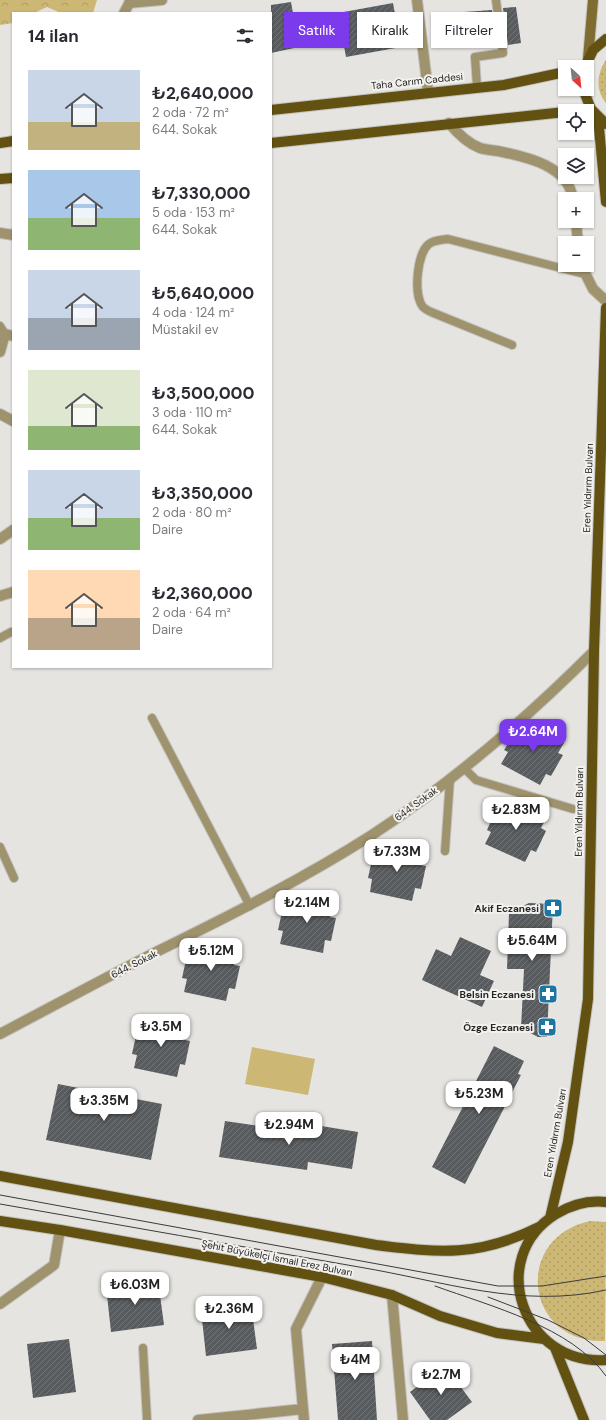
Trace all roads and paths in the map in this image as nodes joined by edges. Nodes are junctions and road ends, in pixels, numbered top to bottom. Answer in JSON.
{"nodes":[{"id":1,"x":162,"y":0,"type":"edge"},
{"id":2,"x":417,"y":0,"type":"edge"},
{"id":3,"x":496,"y":0,"type":"edge"},
{"id":4,"x":593,"y":0,"type":"edge"},
{"id":5,"x":130,"y":2,"type":"edge"},
{"id":6,"x":125,"y":12,"type":"edge"},
{"id":7,"x":606,"y":39,"type":"edge"},
{"id":8,"x":586,"y":60,"type":"edge"},
{"id":9,"x":588,"y":60,"type":"edge"},
{"id":10,"x":558,"y":73,"type":"edge"},
{"id":11,"x":477,"y":87,"type":"junction"},
{"id":12,"x":428,"y":91,"type":"junction"},
{"id":13,"x":272,"y":110,"type":"edge"},
{"id":14,"x":594,"y":112,"type":"edge"},
{"id":15,"x":558,"y":113,"type":"edge"},
{"id":16,"x":598,"y":117,"type":"junction"},
{"id":17,"x":449,"y":124,"type":"junction"},
{"id":18,"x":606,"y":124,"type":"edge"},
{"id":19,"x":12,"y":141,"type":"edge"},
{"id":20,"x":0,"y":142,"type":"edge"},
{"id":21,"x":272,"y":143,"type":"edge"},
{"id":22,"x":12,"y":178,"type":"edge"},
{"id":23,"x":0,"y":179,"type":"edge"},
{"id":24,"x":571,"y":192,"type":"edge"},
{"id":25,"x":606,"y":202,"type":"edge"},
{"id":26,"x":0,"y":233,"type":"edge"},
{"id":27,"x":12,"y":235,"type":"edge"},
{"id":28,"x":558,"y":264,"type":"edge"},
{"id":29,"x":584,"y":272,"type":"edge"},
{"id":30,"x":606,"y":301,"type":"edge"},
{"id":31,"x":606,"y":308,"type":"edge"},
{"id":32,"x":6,"y":332,"type":"edge"},
{"id":33,"x":512,"y":345,"type":"dead end"},
{"id":34,"x":0,"y":352,"type":"edge"},
{"id":35,"x":0,"y":414,"type":"edge"},
{"id":36,"x":12,"y":420,"type":"edge"},
{"id":37,"x":12,"y":531,"type":"edge"},
{"id":38,"x":0,"y":539,"type":"edge"},
{"id":39,"x":12,"y":592,"type":"edge"},
{"id":40,"x":0,"y":596,"type":"edge"},
{"id":41,"x":10,"y":632,"type":"dead end"},
{"id":42,"x":0,"y":638,"type":"edge"},
{"id":43,"x":594,"y":651,"type":"junction"},
{"id":44,"x":152,"y":718,"type":"dead end"},
{"id":45,"x":464,"y":768,"type":"junction"},
{"id":46,"x":450,"y":779,"type":"junction"},
{"id":47,"x":573,"y":809,"type":"dead end"},
{"id":48,"x":0,"y":847,"type":"edge"},
{"id":49,"x":445,"y":851,"type":"dead end"},
{"id":50,"x":14,"y":878,"type":"dead end"},
{"id":51,"x":250,"y":906,"type":"junction"},
{"id":52,"x":0,"y":1034,"type":"edge"},
{"id":53,"x":0,"y":1176,"type":"edge"},
{"id":54,"x":606,"y":1202,"type":"edge"},
{"id":55,"x":550,"y":1218,"type":"junction"},
{"id":56,"x":0,"y":1221,"type":"edge"},
{"id":57,"x":539,"y":1227,"type":"junction"},
{"id":58,"x":60,"y":1230,"type":"junction"},
{"id":59,"x":322,"y":1277,"type":"junction"},
{"id":60,"x":392,"y":1295,"type":"junction"},
{"id":61,"x":0,"y":1304,"type":"edge"},
{"id":62,"x":544,"y":1339,"type":"junction"},
{"id":63,"x":143,"y":1348,"type":"dead end"},
{"id":64,"x":554,"y":1348,"type":"junction"},
{"id":65,"x":606,"y":1360,"type":"edge"},
{"id":66,"x":303,"y":1409,"type":"junction"},
{"id":67,"x":230,"y":1418,"type":"edge"},
{"id":68,"x":147,"y":1420,"type":"edge"},
{"id":69,"x":198,"y":1420,"type":"edge"},
{"id":70,"x":304,"y":1420,"type":"edge"},
{"id":71,"x":403,"y":1420,"type":"edge"},
{"id":72,"x":584,"y":1420,"type":"edge"}],
"edges":[{"from":1,"to":5,"type":"street"},
{"from":2,"to":12,"type":"street"},
{"from":3,"to":11,"type":"lane"},
{"from":4,"to":8,"type":"street"},
{"from":5,"to":6,"type":"street"},
{"from":7,"to":9,"type":"main road"},
{"from":10,"to":11,"type":"main road","name":"Taha Carım Caddesi"},
{"from":11,"to":12,"type":"main road","name":"Taha Carım Caddesi"},
{"from":12,"to":13,"type":"main road","name":"Taha Carım Caddesi"},
{"from":14,"to":16,"type":"main road"},
{"from":15,"to":17,"type":"main road"},
{"from":16,"to":18,"type":"main road"},
{"from":16,"to":25,"type":"main road"},
{"from":17,"to":21,"type":"main road"},
{"from":17,"to":24,"type":"street"},
{"from":19,"to":20,"type":"main road"},
{"from":22,"to":23,"type":"main road"},
{"from":26,"to":27,"type":"street"},
{"from":28,"to":33,"type":"lane"},
{"from":29,"to":30,"type":"street"},
{"from":31,"to":43,"type":"main road","name":"Eren Yıldırım Bulvarı"},
{"from":32,"to":34,"type":"street"},
{"from":35,"to":36,"type":"street"},
{"from":37,"to":38,"type":"street"},
{"from":39,"to":40,"type":"street"},
{"from":41,"to":42,"type":"lane"},
{"from":43,"to":45,"type":"street","name":"644. Sokak"},
{"from":43,"to":55,"type":"main road","name":"Eren Yıldırım Bulvarı"},
{"from":44,"to":51,"type":"lane"},
{"from":45,"to":46,"type":"street","name":"644. Sokak"},
{"from":45,"to":47,"type":"lane"},
{"from":46,"to":49,"type":"lane"},
{"from":46,"to":51,"type":"street","name":"644. Sokak"},
{"from":48,"to":50,"type":"lane"},
{"from":51,"to":52,"type":"street","name":"644. Sokak"},
{"from":53,"to":57,"type":"main road"},
{"from":54,"to":55,"type":"main road"},
{"from":55,"to":57,"type":"main road"},
{"from":56,"to":58,"type":"main road","name":"Şehit Büyükelçi İsmail Erez Bulvarı"},
{"from":57,"to":62,"type":"main road"},
{"from":58,"to":59,"type":"main road","name":"Şehit Büyükelçi İsmail Erez Bulvarı"},
{"from":58,"to":61,"type":"street"},
{"from":59,"to":60,"type":"main road","name":"Şehit Büyükelçi İsmail Erez Bulvarı"},
{"from":59,"to":66,"type":"street"},
{"from":60,"to":62,"type":"main road","name":"Şehit Büyükelçi İsmail Erez Bulvarı"},
{"from":60,"to":71,"type":"street"},
{"from":62,"to":64,"type":"main road"},
{"from":63,"to":68,"type":"lane"},
{"from":64,"to":65,"type":"main road"},
{"from":64,"to":72,"type":"main road"},
{"from":66,"to":67,"type":"street"},
{"from":66,"to":70,"type":"street"},
{"from":67,"to":69,"type":"street"}]}
